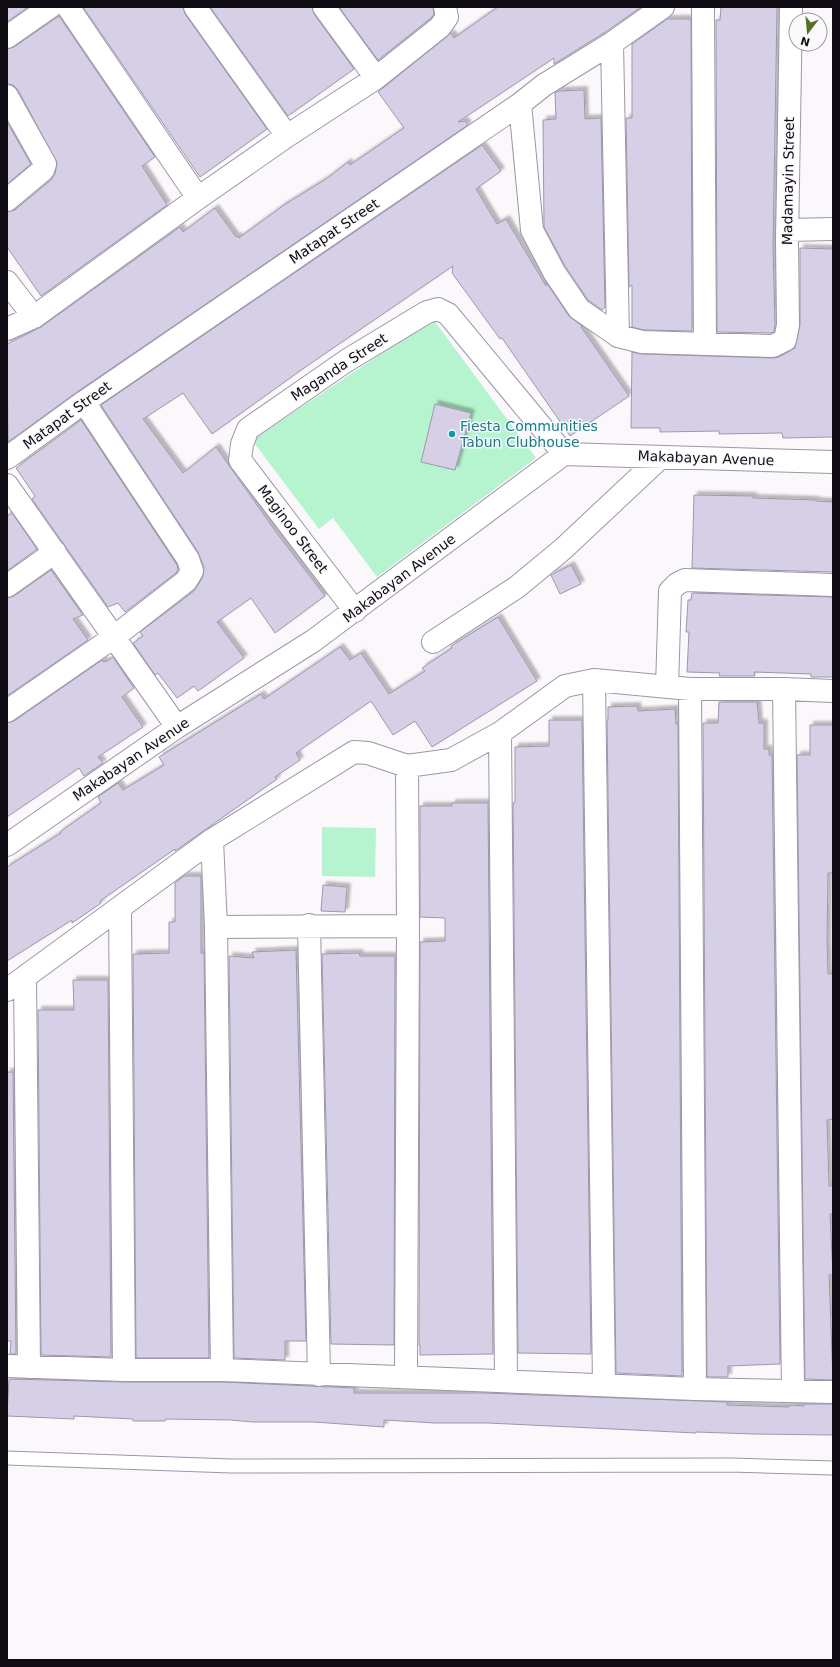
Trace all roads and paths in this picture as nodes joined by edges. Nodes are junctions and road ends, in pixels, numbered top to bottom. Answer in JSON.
{"nodes":[{"id":1,"x":50,"y":7,"type":"edge"},
{"id":2,"x":68,"y":7,"type":"edge"},
{"id":3,"x":195,"y":7,"type":"edge"},
{"id":4,"x":324,"y":7,"type":"edge"},
{"id":5,"x":445,"y":7,"type":"edge"},
{"id":6,"x":663,"y":7,"type":"edge"},
{"id":7,"x":703,"y":7,"type":"edge"},
{"id":8,"x":791,"y":7,"type":"edge"},
{"id":9,"x":7,"y":37,"type":"edge"},
{"id":10,"x":612,"y":43,"type":"junction"},
{"id":11,"x":376,"y":78,"type":"junction"},
{"id":12,"x":7,"y":96,"type":"edge"},
{"id":13,"x":520,"y":104,"type":"junction"},
{"id":14,"x":287,"y":136,"type":"junction"},
{"id":15,"x":198,"y":198,"type":"junction"},
{"id":16,"x":7,"y":200,"type":"edge"},
{"id":17,"x":833,"y":229,"type":"edge"},
{"id":18,"x":787,"y":230,"type":"junction"},
{"id":19,"x":7,"y":282,"type":"edge"},
{"id":20,"x":34,"y":317,"type":"junction"},
{"id":21,"x":7,"y":329,"type":"edge"},
{"id":22,"x":618,"y":336,"type":"junction"},
{"id":23,"x":705,"y":343,"type":"junction"},
{"id":24,"x":84,"y":402,"type":"junction"},
{"id":25,"x":242,"y":444,"type":"joint"},
{"id":26,"x":564,"y":454,"type":"junction"},
{"id":27,"x":661,"y":457,"type":"junction"},
{"id":28,"x":7,"y":458,"type":"edge"},
{"id":29,"x":833,"y":462,"type":"edge"},
{"id":30,"x":7,"y":485,"type":"edge"},
{"id":31,"x":55,"y":552,"type":"junction"},
{"id":32,"x":833,"y":585,"type":"edge"},
{"id":33,"x":7,"y":586,"type":"edge"},
{"id":34,"x":355,"y":611,"type":"junction"},
{"id":35,"x":114,"y":637,"type":"junction"},
{"id":36,"x":433,"y":642,"type":"dead end"},
{"id":37,"x":594,"y":680,"type":"junction"},
{"id":38,"x":667,"y":687,"type":"junction"},
{"id":39,"x":690,"y":689,"type":"junction"},
{"id":40,"x":784,"y":689,"type":"junction"},
{"id":41,"x":833,"y":692,"type":"edge"},
{"id":42,"x":7,"y":711,"type":"edge"},
{"id":43,"x":177,"y":726,"type":"junction"},
{"id":44,"x":500,"y":733,"type":"junction"},
{"id":45,"x":407,"y":766,"type":"junction"},
{"id":46,"x":212,"y":840,"type":"junction"},
{"id":47,"x":7,"y":845,"type":"edge"},
{"id":48,"x":120,"y":909,"type":"junction"},
{"id":49,"x":309,"y":926,"type":"junction"},
{"id":50,"x":408,"y":926,"type":"junction"},
{"id":51,"x":216,"y":927,"type":"junction"},
{"id":52,"x":16,"y":984,"type":"edge"},
{"id":53,"x":7,"y":1366,"type":"edge"},
{"id":54,"x":29,"y":1367,"type":"junction"},
{"id":55,"x":124,"y":1370,"type":"junction"},
{"id":56,"x":222,"y":1370,"type":"junction"},
{"id":57,"x":318,"y":1375,"type":"junction"},
{"id":58,"x":406,"y":1377,"type":"junction"},
{"id":59,"x":506,"y":1381,"type":"junction"},
{"id":60,"x":604,"y":1385,"type":"junction"},
{"id":61,"x":695,"y":1389,"type":"junction"},
{"id":62,"x":793,"y":1391,"type":"junction"},
{"id":63,"x":833,"y":1392,"type":"edge"},
{"id":64,"x":7,"y":1458,"type":"edge"},
{"id":65,"x":833,"y":1468,"type":"edge"}],
"edges":[{"from":1,"to":9,"type":"street"},
{"from":2,"to":15,"type":"street"},
{"from":3,"to":14,"type":"street"},
{"from":4,"to":11,"type":"street"},
{"from":5,"to":11,"type":"street"},
{"from":6,"to":10,"type":"street","name":"Matapat Street"},
{"from":7,"to":23,"type":"street"},
{"from":8,"to":18,"type":"street","name":"Madamayin Street"},
{"from":10,"to":13,"type":"street","name":"Matapat Street"},
{"from":10,"to":22,"type":"street"},
{"from":11,"to":14,"type":"street"},
{"from":12,"to":16,"type":"street"},
{"from":13,"to":22,"type":"street"},
{"from":13,"to":24,"type":"street","name":"Matapat Street"},
{"from":14,"to":15,"type":"street"},
{"from":15,"to":20,"type":"street"},
{"from":17,"to":18,"type":"street"},
{"from":18,"to":23,"type":"street","name":"Madamayin Street"},
{"from":19,"to":20,"type":"street"},
{"from":20,"to":21,"type":"street"},
{"from":22,"to":23,"type":"street"},
{"from":24,"to":28,"type":"street","name":"Matapat Street"},
{"from":24,"to":35,"type":"street"},
{"from":25,"to":26,"type":"street","name":"Maganda Street"},
{"from":25,"to":34,"type":"street","name":"Maginoo Street"},
{"from":26,"to":27,"type":"street","name":"Makabayan Avenue"},
{"from":26,"to":34,"type":"street","name":"Makabayan Avenue"},
{"from":27,"to":29,"type":"street","name":"Makabayan Avenue"},
{"from":27,"to":36,"type":"street"},
{"from":30,"to":31,"type":"street"},
{"from":31,"to":33,"type":"street"},
{"from":31,"to":35,"type":"street"},
{"from":32,"to":38,"type":"street"},
{"from":34,"to":43,"type":"street","name":"Makabayan Avenue"},
{"from":35,"to":42,"type":"street"},
{"from":35,"to":43,"type":"street"},
{"from":37,"to":38,"type":"street"},
{"from":37,"to":44,"type":"street"},
{"from":37,"to":60,"type":"street"},
{"from":38,"to":39,"type":"street"},
{"from":39,"to":40,"type":"street"},
{"from":39,"to":61,"type":"street"},
{"from":40,"to":41,"type":"street"},
{"from":40,"to":62,"type":"street"},
{"from":43,"to":47,"type":"street","name":"Makabayan Avenue"},
{"from":44,"to":45,"type":"street"},
{"from":44,"to":59,"type":"street"},
{"from":45,"to":46,"type":"street"},
{"from":45,"to":50,"type":"street"},
{"from":46,"to":48,"type":"street"},
{"from":46,"to":51,"type":"street"},
{"from":48,"to":52,"type":"street"},
{"from":48,"to":55,"type":"street"},
{"from":49,"to":50,"type":"street"},
{"from":49,"to":51,"type":"street"},
{"from":49,"to":57,"type":"street"},
{"from":50,"to":58,"type":"street"},
{"from":51,"to":56,"type":"street"},
{"from":52,"to":54,"type":"street"},
{"from":53,"to":54,"type":"street"},
{"from":54,"to":55,"type":"street"},
{"from":55,"to":56,"type":"street"},
{"from":56,"to":57,"type":"street"},
{"from":57,"to":58,"type":"street"},
{"from":58,"to":59,"type":"street"},
{"from":59,"to":60,"type":"street"},
{"from":60,"to":61,"type":"street"},
{"from":61,"to":62,"type":"street"},
{"from":62,"to":63,"type":"street"},
{"from":64,"to":65,"type":"lane"}]}
